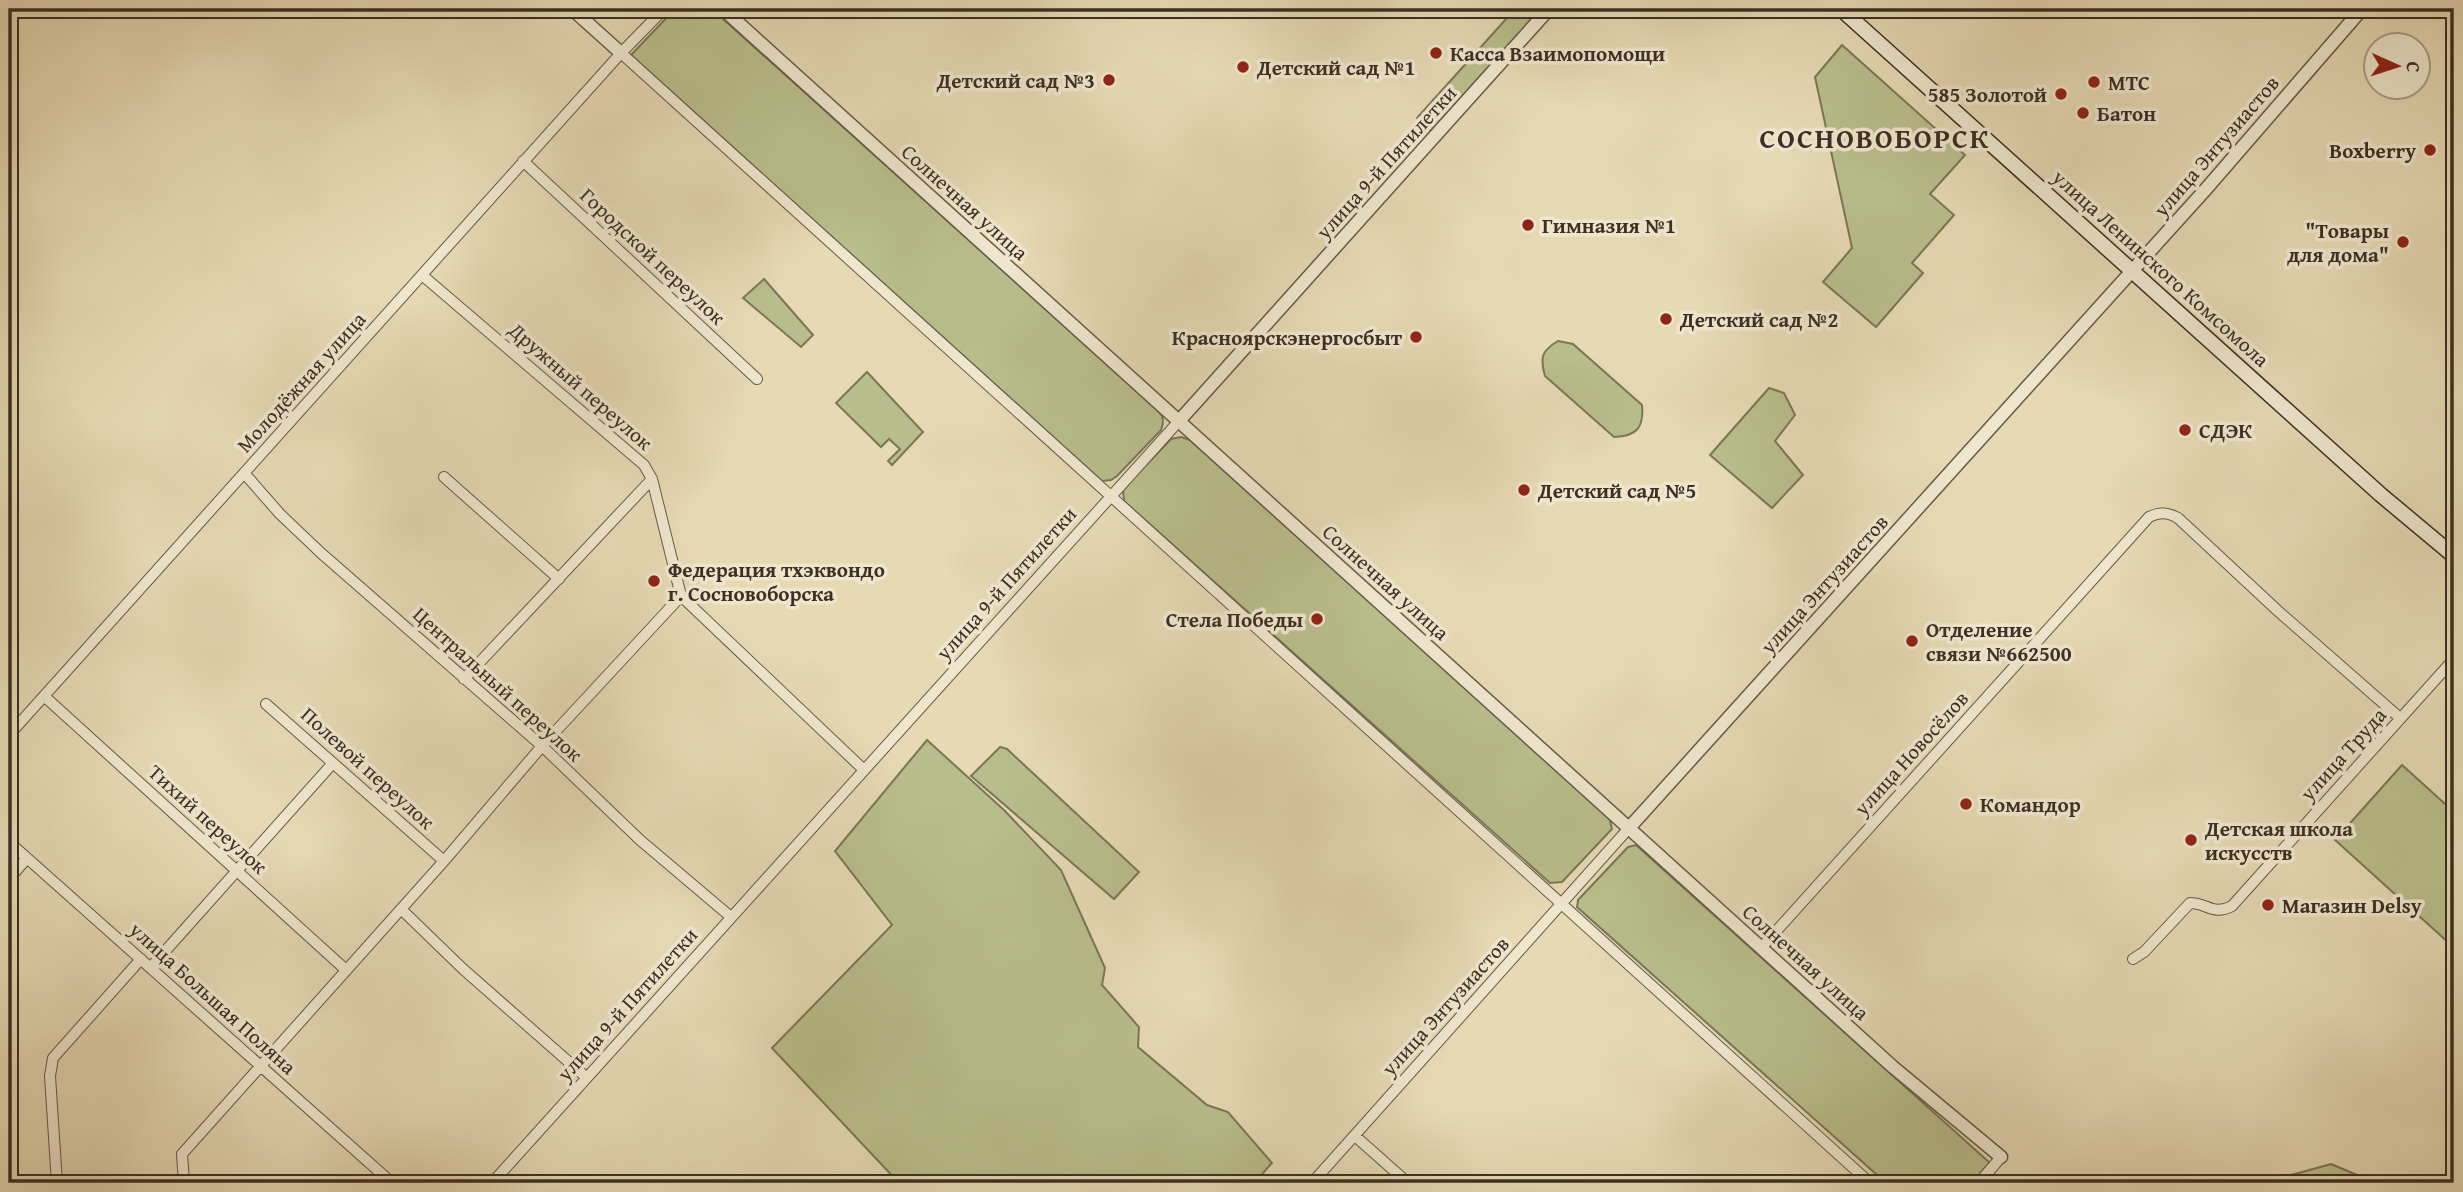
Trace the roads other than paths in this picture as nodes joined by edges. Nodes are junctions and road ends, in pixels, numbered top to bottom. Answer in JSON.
{"nodes":[{"id":1,"x":572,"y":9,"type":"edge"},
{"id":2,"x":664,"y":9,"type":"edge"},
{"id":3,"x":723,"y":9,"type":"edge"},
{"id":4,"x":1549,"y":9,"type":"edge"},
{"id":5,"x":1841,"y":9,"type":"edge"},
{"id":6,"x":2362,"y":9,"type":"edge"},
{"id":7,"x":621,"y":53,"type":"junction"},
{"id":8,"x":523,"y":161,"type":"junction"},
{"id":9,"x":2132,"y":271,"type":"junction"},
{"id":10,"x":422,"y":275,"type":"junction"},
{"id":11,"x":757,"y":379,"type":"dead end"},
{"id":12,"x":1179,"y":421,"type":"junction"},
{"id":13,"x":245,"y":474,"type":"junction"},
{"id":14,"x":444,"y":477,"type":"dead end"},
{"id":15,"x":652,"y":479,"type":"junction"},
{"id":16,"x":1110,"y":496,"type":"junction"},
{"id":17,"x":2454,"y":556,"type":"edge"},
{"id":18,"x":559,"y":579,"type":"junction"},
{"id":19,"x":681,"y":596,"type":"junction"},
{"id":20,"x":2454,"y":659,"type":"edge"},
{"id":21,"x":464,"y":679,"type":"junction"},
{"id":22,"x":44,"y":695,"type":"junction"},
{"id":23,"x":266,"y":704,"type":"dead end"},
{"id":24,"x":2400,"y":718,"type":"junction"},
{"id":25,"x":9,"y":735,"type":"edge"},
{"id":26,"x":542,"y":746,"type":"junction"},
{"id":27,"x":333,"y":763,"type":"junction"},
{"id":28,"x":864,"y":770,"type":"junction"},
{"id":29,"x":1629,"y":828,"type":"junction"},
{"id":30,"x":9,"y":842,"type":"edge"},
{"id":31,"x":27,"y":858,"type":"junction"},
{"id":32,"x":444,"y":861,"type":"junction"},
{"id":33,"x":236,"y":872,"type":"junction"},
{"id":34,"x":9,"y":879,"type":"edge"},
{"id":35,"x":1562,"y":904,"type":"junction"},
{"id":36,"x":401,"y":909,"type":"junction"},
{"id":37,"x":731,"y":917,"type":"junction"},
{"id":38,"x":1761,"y":948,"type":"junction"},
{"id":39,"x":141,"y":959,"type":"junction"},
{"id":40,"x":2133,"y":959,"type":"dead end"},
{"id":41,"x":150,"y":967,"type":"junction"},
{"id":42,"x":346,"y":970,"type":"junction"},
{"id":43,"x":260,"y":1066,"type":"junction"},
{"id":44,"x":587,"y":1077,"type":"junction"},
{"id":45,"x":1355,"y":1136,"type":"junction"},
{"id":46,"x":2001,"y":1157,"type":"joint"},
{"id":47,"x":57,"y":1183,"type":"edge"},
{"id":48,"x":184,"y":1183,"type":"edge"},
{"id":49,"x":392,"y":1183,"type":"edge"},
{"id":50,"x":492,"y":1183,"type":"edge"},
{"id":51,"x":1312,"y":1183,"type":"edge"},
{"id":52,"x":1408,"y":1183,"type":"edge"},
{"id":53,"x":1870,"y":1183,"type":"edge"},
{"id":54,"x":1979,"y":1183,"type":"edge"}],
"edges":[{"from":1,"to":7,"type":"street"},
{"from":2,"to":7,"type":"street","name":"Молодёжная улица"},
{"from":3,"to":12,"type":"street","name":"Солнечная улица"},
{"from":4,"to":12,"type":"street","name":"улица 9-й Пятилетки"},
{"from":5,"to":9,"type":"main road","name":"улица Ленинского Комсомола"},
{"from":6,"to":9,"type":"street","name":"улица Энтузиастов"},
{"from":7,"to":8,"type":"street","name":"Молодёжная улица"},
{"from":7,"to":16,"type":"street"},
{"from":8,"to":10,"type":"street","name":"Молодёжная улица"},
{"from":8,"to":11,"type":"street","name":"Городской переулок"},
{"from":9,"to":17,"type":"main road","name":"улица Ленинского Комсомола"},
{"from":9,"to":29,"type":"street","name":"улица Энтузиастов"},
{"from":10,"to":13,"type":"street","name":"Молодёжная улица"},
{"from":10,"to":15,"type":"street","name":"Дружный переулок"},
{"from":12,"to":16,"type":"street","name":"улица 9-й Пятилетки"},
{"from":12,"to":29,"type":"street","name":"Солнечная улица"},
{"from":13,"to":21,"type":"street","name":"Центральный переулок"},
{"from":13,"to":22,"type":"street","name":"Молодёжная улица"},
{"from":14,"to":18,"type":"street"},
{"from":15,"to":18,"type":"street"},
{"from":15,"to":19,"type":"street","name":"Дружный переулок"},
{"from":16,"to":28,"type":"street","name":"улица 9-й Пятилетки"},
{"from":16,"to":35,"type":"street"},
{"from":18,"to":21,"type":"street"},
{"from":19,"to":26,"type":"street"},
{"from":19,"to":28,"type":"street"},
{"from":20,"to":24,"type":"street","name":"улица Труда"},
{"from":21,"to":26,"type":"street","name":"Центральный переулок"},
{"from":22,"to":25,"type":"street","name":"Молодёжная улица"},
{"from":22,"to":33,"type":"street","name":"Тихий переулок"},
{"from":23,"to":27,"type":"street","name":"Полевой переулок"},
{"from":24,"to":38,"type":"street","name":"улица Новосёлов"},
{"from":24,"to":40,"type":"street","name":"улица Труда"},
{"from":26,"to":32,"type":"street"},
{"from":26,"to":37,"type":"street","name":"Центральный переулок"},
{"from":27,"to":32,"type":"street","name":"Полевой переулок"},
{"from":27,"to":33,"type":"street"},
{"from":28,"to":37,"type":"street","name":"улица 9-й Пятилетки"},
{"from":29,"to":35,"type":"street","name":"улица Энтузиастов"},
{"from":29,"to":38,"type":"street","name":"Солнечная улица"},
{"from":30,"to":31,"type":"street","name":"улица Большая Поляна"},
{"from":31,"to":34,"type":"street"},
{"from":31,"to":39,"type":"street","name":"улица Большая Поляна"},
{"from":32,"to":36,"type":"street"},
{"from":33,"to":41,"type":"street"},
{"from":33,"to":42,"type":"street","name":"Тихий переулок"},
{"from":35,"to":45,"type":"street","name":"улица Энтузиастов"},
{"from":35,"to":53,"type":"street"},
{"from":36,"to":42,"type":"street"},
{"from":36,"to":44,"type":"street"},
{"from":37,"to":44,"type":"street","name":"улица 9-й Пятилетки"},
{"from":38,"to":46,"type":"street","name":"Солнечная улица"},
{"from":39,"to":41,"type":"street","name":"улица Большая Поляна"},
{"from":39,"to":47,"type":"street"},
{"from":41,"to":43,"type":"street","name":"улица Большая Поляна"},
{"from":42,"to":43,"type":"street"},
{"from":43,"to":48,"type":"street"},
{"from":43,"to":49,"type":"street","name":"улица Большая Поляна"},
{"from":44,"to":50,"type":"street","name":"улица 9-й Пятилетки"},
{"from":45,"to":51,"type":"street","name":"улица Энтузиастов"},
{"from":45,"to":52,"type":"street"},
{"from":46,"to":54,"type":"street","name":"Солнечная улица"}]}
